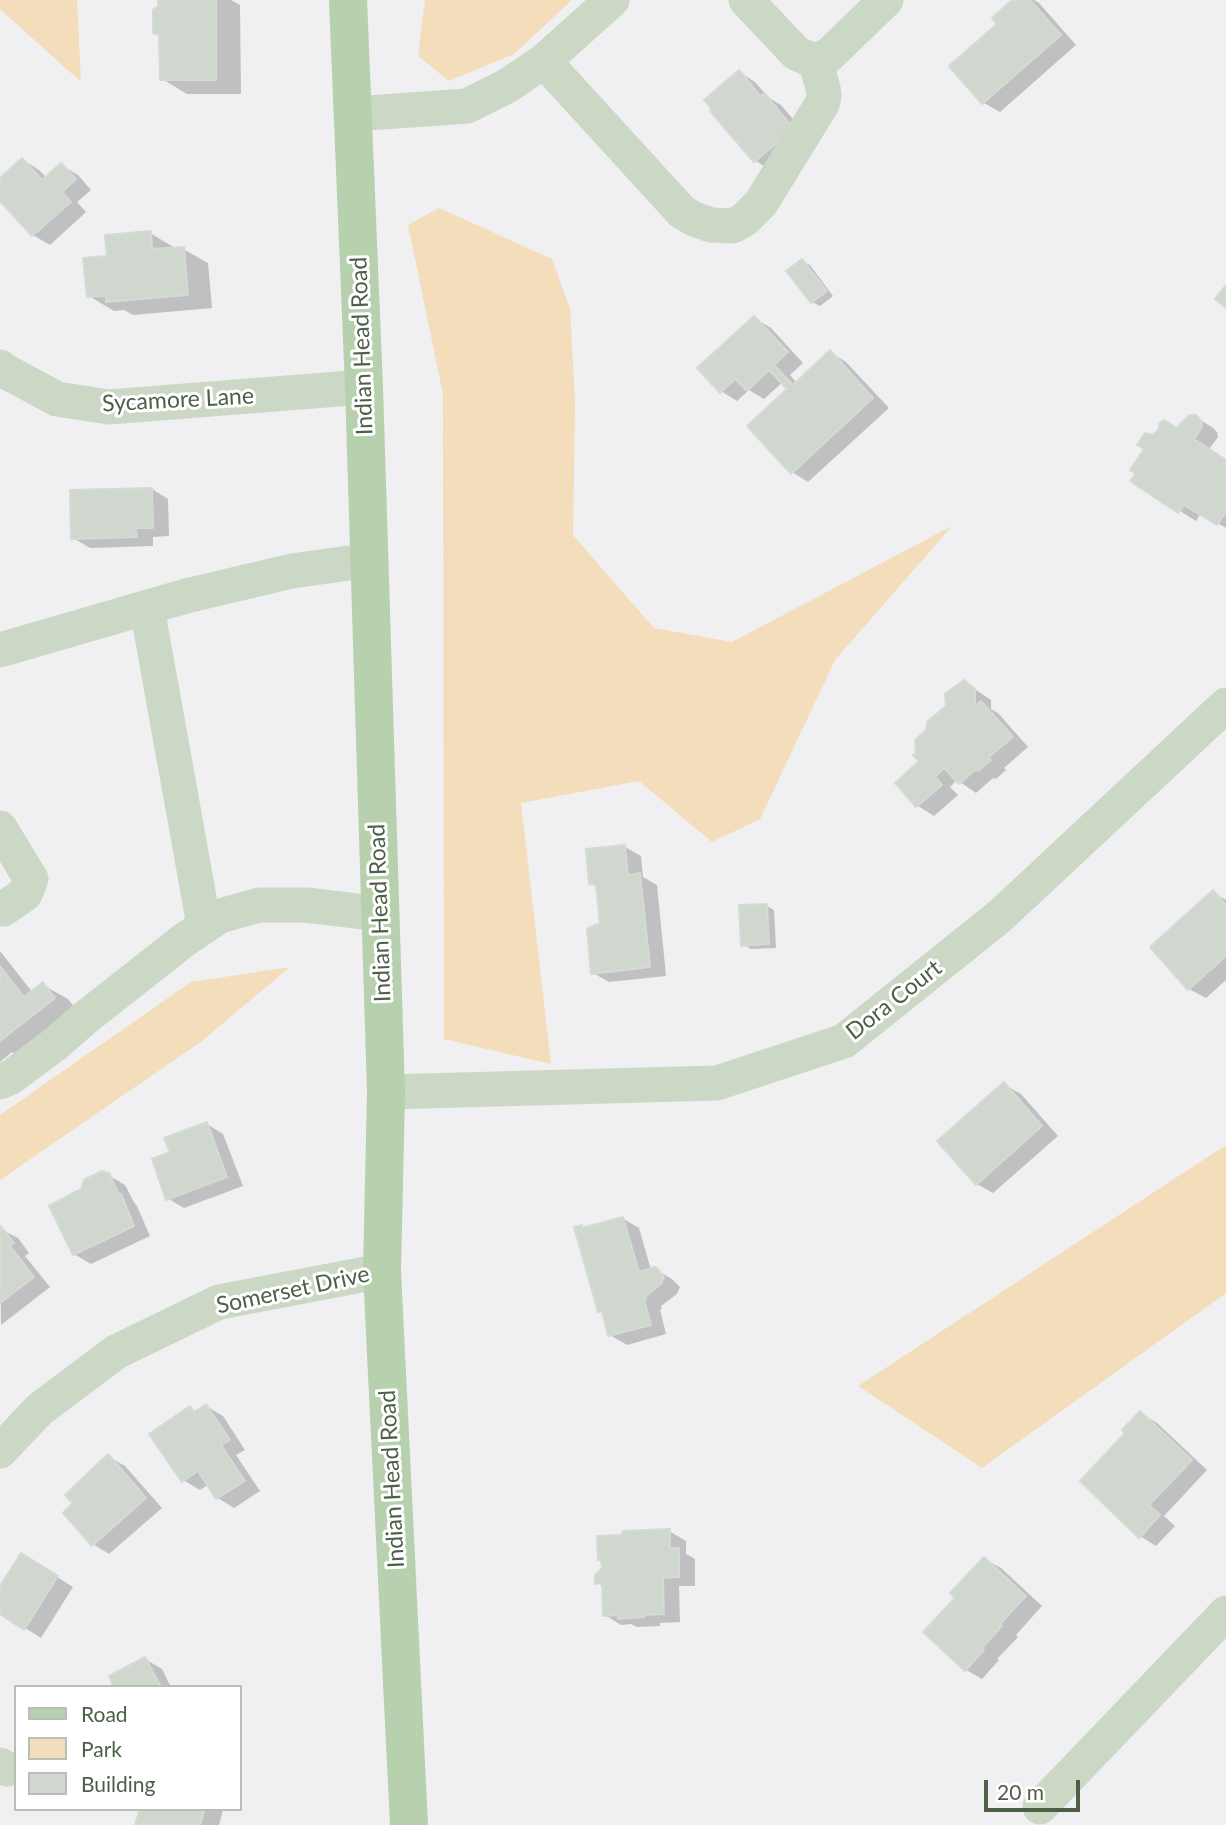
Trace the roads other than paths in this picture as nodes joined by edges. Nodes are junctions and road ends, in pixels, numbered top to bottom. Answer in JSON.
{"nodes":[{"id":1,"x":348,"y":0,"type":"edge"},
{"id":2,"x":612,"y":0,"type":"edge"},
{"id":3,"x":746,"y":0,"type":"edge"},
{"id":4,"x":886,"y":0,"type":"edge"},
{"id":5,"x":815,"y":60,"type":"junction"},
{"id":6,"x":544,"y":61,"type":"junction"},
{"id":7,"x":354,"y":114,"type":"junction"},
{"id":8,"x":0,"y":367,"type":"edge"},
{"id":9,"x":364,"y":387,"type":"junction"},
{"id":10,"x":370,"y":560,"type":"junction"},
{"id":11,"x":147,"y":608,"type":"junction"},
{"id":12,"x":0,"y":650,"type":"edge"},
{"id":13,"x":1226,"y":705,"type":"edge"},
{"id":14,"x":0,"y":828,"type":"edge"},
{"id":15,"x":0,"y":908,"type":"edge"},
{"id":16,"x":381,"y":914,"type":"junction"},
{"id":17,"x":204,"y":925,"type":"junction"},
{"id":18,"x":0,"y":1082,"type":"edge"},
{"id":19,"x":386,"y":1092,"type":"junction"},
{"id":20,"x":382,"y":1271,"type":"junction"},
{"id":21,"x":0,"y":1451,"type":"edge"},
{"id":22,"x":1226,"y":1612,"type":"edge"},
{"id":23,"x":1040,"y":1807,"type":"dead end"},
{"id":24,"x":409,"y":1825,"type":"edge"}],
"edges":[{"from":1,"to":7,"type":"main road","name":"Indian Head Road"},
{"from":2,"to":6,"type":"street"},
{"from":3,"to":5,"type":"street"},
{"from":4,"to":5,"type":"street"},
{"from":5,"to":6,"type":"street"},
{"from":6,"to":7,"type":"street"},
{"from":7,"to":9,"type":"main road","name":"Indian Head Road"},
{"from":8,"to":9,"type":"street","name":"Sycamore Lane"},
{"from":9,"to":10,"type":"main road","name":"Indian Head Road"},
{"from":10,"to":11,"type":"street"},
{"from":10,"to":16,"type":"main road","name":"Indian Head Road"},
{"from":11,"to":12,"type":"street"},
{"from":11,"to":17,"type":"street"},
{"from":13,"to":19,"type":"street","name":"Dora Court"},
{"from":14,"to":15,"type":"street"},
{"from":16,"to":17,"type":"street"},
{"from":16,"to":19,"type":"main road","name":"Indian Head Road"},
{"from":17,"to":18,"type":"street"},
{"from":19,"to":20,"type":"main road","name":"Indian Head Road"},
{"from":20,"to":21,"type":"street","name":"Somerset Drive"},
{"from":20,"to":24,"type":"main road","name":"Indian Head Road"},
{"from":22,"to":23,"type":"street"}]}
